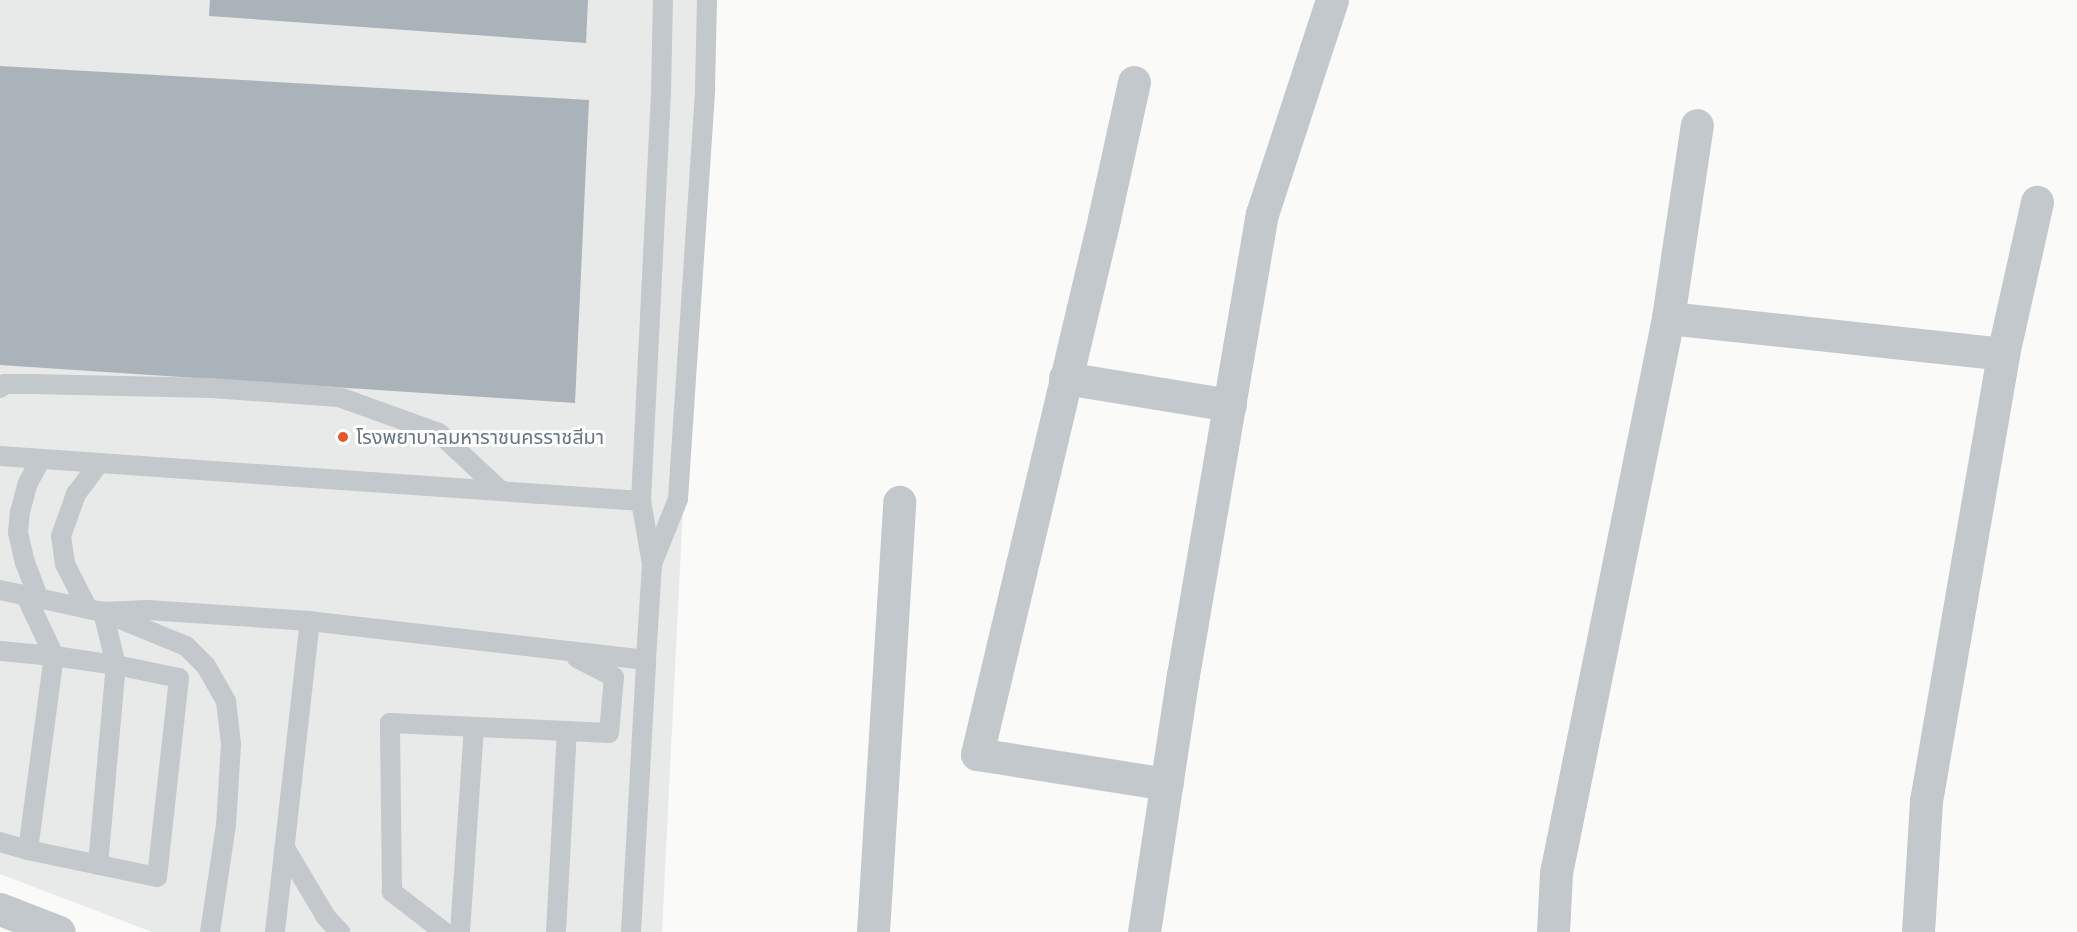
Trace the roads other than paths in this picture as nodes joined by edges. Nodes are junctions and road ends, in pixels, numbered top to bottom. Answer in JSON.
{"nodes":[{"id":1,"x":663,"y":0,"type":"edge"},
{"id":2,"x":706,"y":0,"type":"edge"},
{"id":3,"x":1332,"y":0,"type":"edge"},
{"id":4,"x":1134,"y":82,"type":"dead end"},
{"id":5,"x":1697,"y":125,"type":"dead end"},
{"id":6,"x":2037,"y":202,"type":"dead end"},
{"id":7,"x":1668,"y":318,"type":"junction"},
{"id":8,"x":2003,"y":354,"type":"junction"},
{"id":9,"x":1065,"y":378,"type":"junction"},
{"id":10,"x":0,"y":388,"type":"edge"},
{"id":11,"x":1230,"y":405,"type":"junction"},
{"id":12,"x":0,"y":456,"type":"edge"},
{"id":13,"x":40,"y":460,"type":"junction"},
{"id":14,"x":99,"y":464,"type":"junction"},
{"id":15,"x":501,"y":491,"type":"junction"},
{"id":16,"x":641,"y":501,"type":"junction"},
{"id":17,"x":899,"y":502,"type":"dead end"},
{"id":18,"x":652,"y":564,"type":"junction"},
{"id":19,"x":0,"y":590,"type":"edge"},
{"id":20,"x":32,"y":597,"type":"junction"},
{"id":21,"x":96,"y":611,"type":"junction"},
{"id":22,"x":310,"y":621,"type":"junction"},
{"id":23,"x":0,"y":651,"type":"edge"},
{"id":24,"x":564,"y":651,"type":"junction"},
{"id":25,"x":54,"y":656,"type":"junction"},
{"id":26,"x":646,"y":660,"type":"junction"},
{"id":27,"x":116,"y":664,"type":"junction"},
{"id":28,"x":474,"y":727,"type":"junction"},
{"id":29,"x":567,"y":731,"type":"junction"},
{"id":30,"x":1167,"y":784,"type":"junction"},
{"id":31,"x":0,"y":842,"type":"edge"},
{"id":32,"x":28,"y":849,"type":"junction"},
{"id":33,"x":285,"y":849,"type":"junction"},
{"id":34,"x":98,"y":865,"type":"junction"},
{"id":35,"x":0,"y":909,"type":"edge"},
{"id":36,"x":59,"y":932,"type":"edge"},
{"id":37,"x":210,"y":932,"type":"edge"},
{"id":38,"x":275,"y":932,"type":"edge"},
{"id":39,"x":340,"y":932,"type":"edge"},
{"id":40,"x":444,"y":932,"type":"edge"},
{"id":41,"x":459,"y":932,"type":"edge"},
{"id":42,"x":556,"y":932,"type":"edge"},
{"id":43,"x":631,"y":932,"type":"edge"},
{"id":44,"x":873,"y":932,"type":"edge"},
{"id":45,"x":1144,"y":932,"type":"edge"},
{"id":46,"x":1553,"y":932,"type":"edge"},
{"id":47,"x":1918,"y":932,"type":"edge"}],
"edges":[{"from":1,"to":16,"type":"lane"},
{"from":2,"to":18,"type":"lane"},
{"from":3,"to":11,"type":"street"},
{"from":4,"to":9,"type":"street"},
{"from":5,"to":7,"type":"street"},
{"from":6,"to":8,"type":"street"},
{"from":7,"to":8,"type":"street"},
{"from":7,"to":46,"type":"street"},
{"from":8,"to":47,"type":"street"},
{"from":9,"to":11,"type":"street"},
{"from":9,"to":30,"type":"street"},
{"from":10,"to":15,"type":"lane"},
{"from":11,"to":30,"type":"street"},
{"from":12,"to":13,"type":"lane"},
{"from":13,"to":14,"type":"lane"},
{"from":13,"to":20,"type":"lane"},
{"from":14,"to":15,"type":"lane"},
{"from":14,"to":21,"type":"lane"},
{"from":15,"to":16,"type":"lane"},
{"from":16,"to":18,"type":"lane"},
{"from":17,"to":44,"type":"street"},
{"from":18,"to":26,"type":"lane"},
{"from":19,"to":20,"type":"lane"},
{"from":20,"to":21,"type":"lane"},
{"from":20,"to":25,"type":"lane"},
{"from":21,"to":22,"type":"lane"},
{"from":21,"to":27,"type":"lane"},
{"from":21,"to":37,"type":"lane"},
{"from":22,"to":24,"type":"lane"},
{"from":22,"to":33,"type":"lane"},
{"from":23,"to":25,"type":"lane"},
{"from":24,"to":26,"type":"lane"},
{"from":24,"to":29,"type":"lane"},
{"from":25,"to":27,"type":"lane"},
{"from":25,"to":32,"type":"lane"},
{"from":26,"to":43,"type":"lane"},
{"from":27,"to":34,"type":"lane"},
{"from":27,"to":34,"type":"lane"},
{"from":28,"to":29,"type":"lane"},
{"from":28,"to":40,"type":"lane"},
{"from":28,"to":41,"type":"lane"},
{"from":29,"to":42,"type":"lane"},
{"from":30,"to":45,"type":"street"},
{"from":31,"to":32,"type":"lane"},
{"from":32,"to":34,"type":"lane"},
{"from":33,"to":38,"type":"lane"},
{"from":33,"to":39,"type":"lane"},
{"from":35,"to":36,"type":"street"}]}
